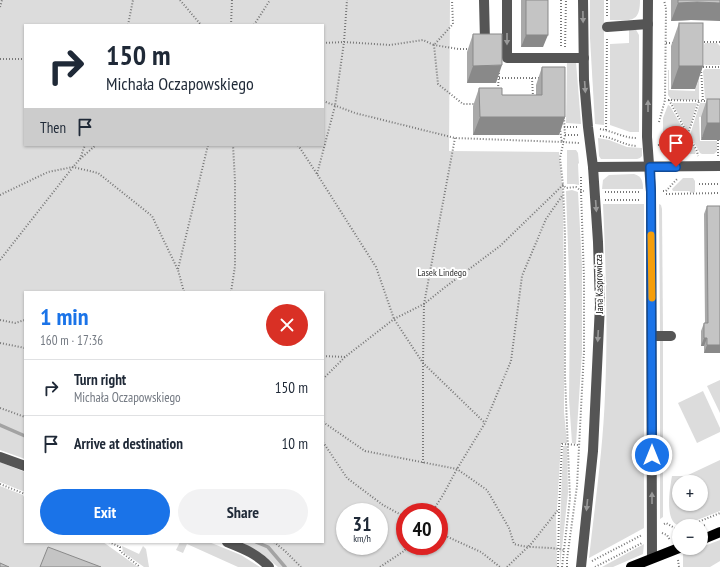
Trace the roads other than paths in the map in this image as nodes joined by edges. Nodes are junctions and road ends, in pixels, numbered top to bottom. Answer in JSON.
{"nodes":[{"id":1,"x":484,"y":0,"type":"edge"},
{"id":2,"x":506,"y":0,"type":"edge"},
{"id":3,"x":583,"y":0,"type":"edge"},
{"id":4,"x":648,"y":0,"type":"edge"},
{"id":5,"x":648,"y":24,"type":"junction"},
{"id":6,"x":607,"y":27,"type":"road end"},
{"id":7,"x":485,"y":41,"type":"edge"},
{"id":8,"x":584,"y":58,"type":"junction"},
{"id":9,"x":719,"y":162,"type":"edge"},
{"id":10,"x":593,"y":167,"type":"junction"},
{"id":11,"x":650,"y":167,"type":"junction"},
{"id":12,"x":652,"y":336,"type":"junction"},
{"id":13,"x":671,"y":336,"type":"dead end"},
{"id":14,"x":0,"y":457,"type":"edge"},
{"id":15,"x":24,"y":466,"type":"edge"},
{"id":16,"x":720,"y":532,"type":"edge"},
{"id":17,"x":708,"y":537,"type":"edge"},
{"id":18,"x":229,"y":543,"type":"edge"},
{"id":19,"x":672,"y":548,"type":"edge"},
{"id":20,"x":652,"y":562,"type":"edge"},
{"id":21,"x":584,"y":565,"type":"edge"},
{"id":22,"x":269,"y":567,"type":"edge"},
{"id":23,"x":631,"y":567,"type":"edge"}],
"edges":[{"from":1,"to":7,"type":"street"},
{"from":2,"to":8,"type":"street","one_way":true},
{"from":3,"to":8,"type":"street","name":"Jana Kasprowicza","one_way":true},
{"from":4,"to":5,"type":"street"},
{"from":5,"to":6,"type":"street"},
{"from":11,"to":5,"type":"street","one_way":true},
{"from":8,"to":10,"type":"street","name":"Jana Kasprowicza","one_way":true},
{"from":9,"to":11,"type":"street"},
{"from":10,"to":11,"type":"street"},
{"from":10,"to":21,"type":"street","name":"Jana Kasprowicza","one_way":true},
{"from":11,"to":12,"type":"street"},
{"from":12,"to":13,"type":"street"},
{"from":20,"to":12,"type":"street","one_way":true},
{"from":14,"to":15,"type":"street"},
{"from":16,"to":17,"type":"main road"},
{"from":18,"to":22,"type":"street"},
{"from":19,"to":20,"type":"main road"},
{"from":20,"to":23,"type":"main road"}]}
